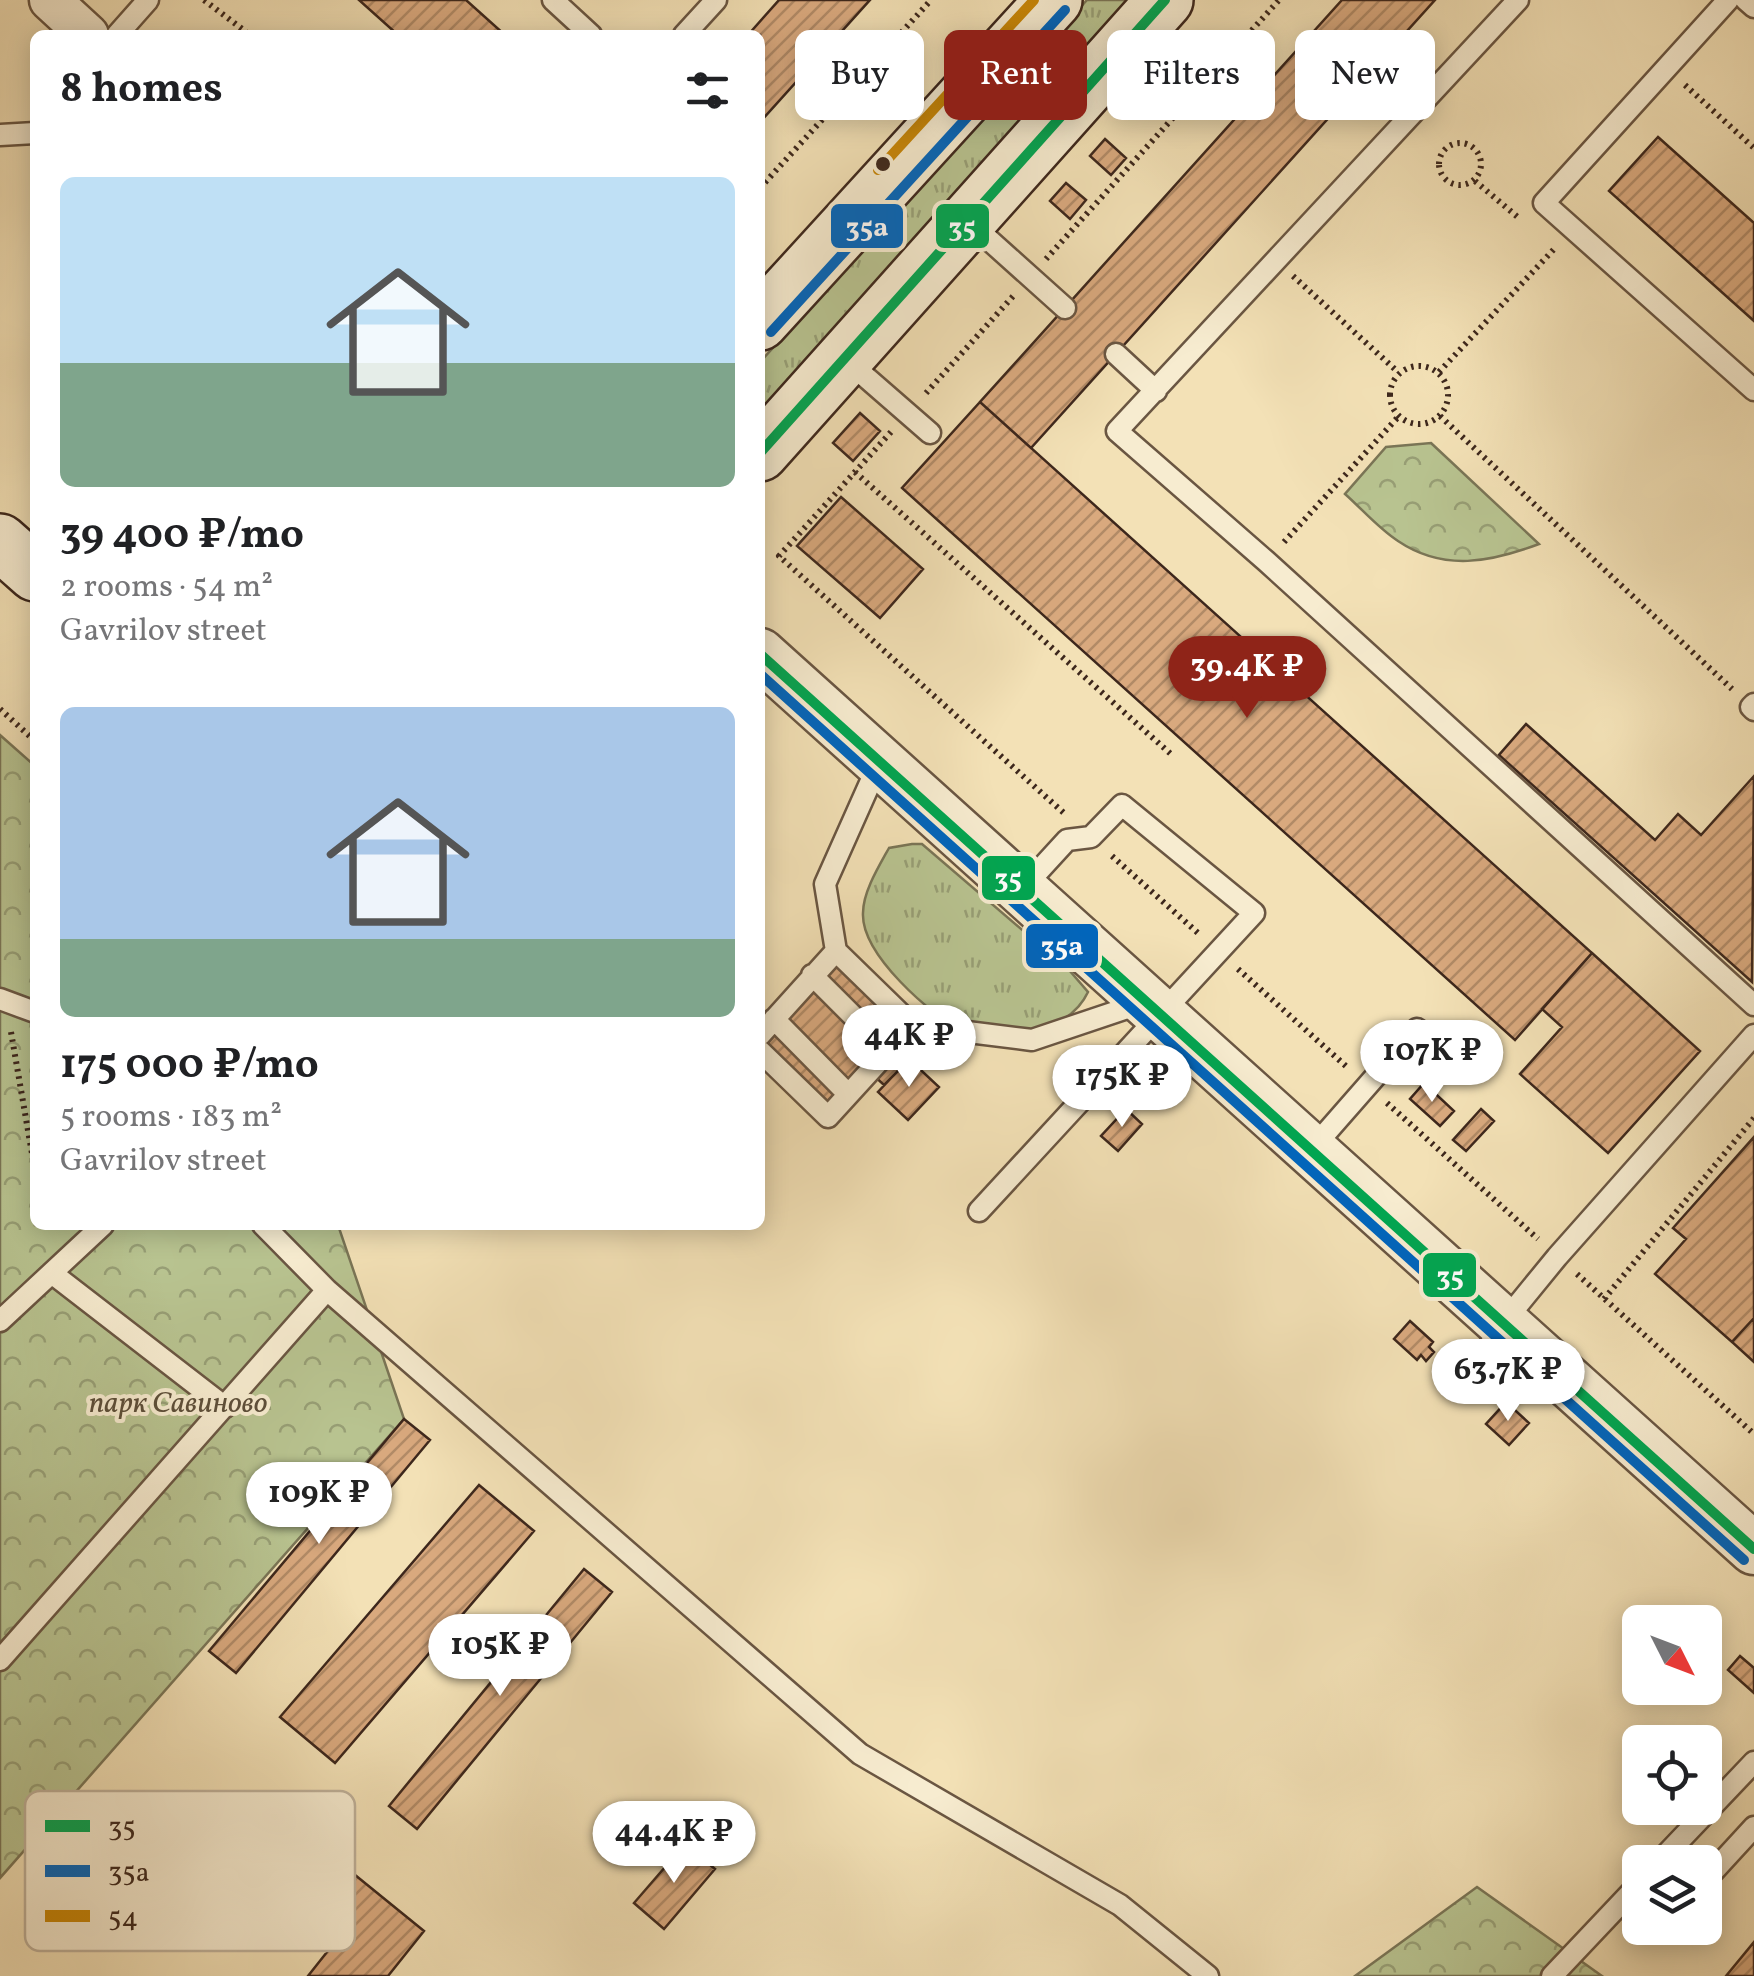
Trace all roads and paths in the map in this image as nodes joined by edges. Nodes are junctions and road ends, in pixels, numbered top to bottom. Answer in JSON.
{"nodes":[{"id":1,"x":50,"y":0,"type":"edge"},
{"id":2,"x":148,"y":0,"type":"edge"},
{"id":3,"x":204,"y":0,"type":"edge"},
{"id":4,"x":553,"y":0,"type":"edge"},
{"id":5,"x":716,"y":0,"type":"edge"},
{"id":6,"x":931,"y":0,"type":"edge"},
{"id":7,"x":1054,"y":0,"type":"edge"},
{"id":8,"x":1165,"y":0,"type":"edge"},
{"id":9,"x":1280,"y":0,"type":"edge"},
{"id":10,"x":1518,"y":0,"type":"edge"},
{"id":11,"x":1728,"y":0,"type":"edge"},
{"id":12,"x":1746,"y":0,"type":"edge"},
{"id":13,"x":1754,"y":7,"type":"edge"},
{"id":14,"x":83,"y":30,"type":"edge"},
{"id":15,"x":121,"y":30,"type":"edge"},
{"id":16,"x":243,"y":30,"type":"edge"},
{"id":17,"x":586,"y":30,"type":"edge"},
{"id":18,"x":689,"y":30,"type":"edge"},
{"id":19,"x":1666,"y":68,"type":"junction"},
{"id":20,"x":30,"y":133,"type":"edge"},
{"id":21,"x":0,"y":135,"type":"edge"},
{"id":22,"x":1754,"y":148,"type":"edge"},
{"id":23,"x":1476,"y":181,"type":"joint"},
{"id":24,"x":765,"y":183,"type":"edge"},
{"id":25,"x":967,"y":220,"type":"junction"},
{"id":26,"x":1574,"y":228,"type":"junction"},
{"id":27,"x":1277,"y":262,"type":"junction"},
{"id":28,"x":1030,"y":277,"type":"junction"},
{"id":29,"x":1064,"y":308,"type":"dead end"},
{"id":30,"x":765,"y":317,"type":"edge"},
{"id":31,"x":1116,"y":354,"type":"dead end"},
{"id":32,"x":844,"y":358,"type":"junction"},
{"id":33,"x":1439,"y":372,"type":"junction"},
{"id":34,"x":1398,"y":373,"type":"junction"},
{"id":35,"x":1754,"y":390,"type":"edge"},
{"id":36,"x":1156,"y":391,"type":"junction"},
{"id":37,"x":908,"y":414,"type":"junction"},
{"id":38,"x":1399,"y":416,"type":"junction"},
{"id":39,"x":1440,"y":416,"type":"junction"},
{"id":40,"x":930,"y":433,"type":"dead end"},
{"id":41,"x":765,"y":447,"type":"edge"},
{"id":42,"x":855,"y":472,"type":"junction"},
{"id":43,"x":0,"y":542,"type":"edge"},
{"id":44,"x":1266,"y":561,"type":"junction"},
{"id":45,"x":30,"y":569,"type":"edge"},
{"id":46,"x":765,"y":658,"type":"edge"},
{"id":47,"x":1753,"y":707,"type":"edge"},
{"id":48,"x":0,"y":709,"type":"edge"},
{"id":49,"x":30,"y":736,"type":"edge"},
{"id":50,"x":1172,"y":755,"type":"dead end"},
{"id":51,"x":880,"y":762,"type":"junction"},
{"id":52,"x":1091,"y":837,"type":"junction"},
{"id":53,"x":1022,"y":890,"type":"junction"},
{"id":54,"x":836,"y":951,"type":"junction"},
{"id":55,"x":1218,"y":951,"type":"junction"},
{"id":56,"x":812,"y":975,"type":"junction"},
{"id":57,"x":3,"y":1000,"type":"edge"},
{"id":58,"x":1754,"y":1006,"type":"edge"},
{"id":59,"x":1153,"y":1008,"type":"junction"},
{"id":60,"x":30,"y":1010,"type":"edge"},
{"id":61,"x":912,"y":1025,"type":"junction"},
{"id":62,"x":767,"y":1026,"type":"edge"},
{"id":63,"x":1417,"y":1029,"type":"dead end"},
{"id":64,"x":1754,"y":1035,"type":"edge"},
{"id":65,"x":888,"y":1050,"type":"junction"},
{"id":66,"x":765,"y":1056,"type":"edge"},
{"id":67,"x":1368,"y":1086,"type":"junction"},
{"id":68,"x":848,"y":1094,"type":"junction"},
{"id":69,"x":1754,"y":1118,"type":"edge"},
{"id":70,"x":30,"y":1144,"type":"edge"},
{"id":71,"x":1311,"y":1150,"type":"junction"},
{"id":72,"x":979,"y":1211,"type":"dead end"},
{"id":73,"x":98,"y":1230,"type":"edge"},
{"id":74,"x":268,"y":1230,"type":"edge"},
{"id":75,"x":1558,"y":1256,"type":"junction"},
{"id":76,"x":53,"y":1274,"type":"junction"},
{"id":77,"x":327,"y":1290,"type":"junction"},
{"id":78,"x":1604,"y":1298,"type":"junction"},
{"id":79,"x":0,"y":1321,"type":"edge"},
{"id":80,"x":1503,"y":1323,"type":"junction"},
{"id":81,"x":1468,"y":1382,"type":"dead end"},
{"id":82,"x":226,"y":1407,"type":"junction"},
{"id":83,"x":1754,"y":1434,"type":"edge"},
{"id":84,"x":1754,"y":1549,"type":"edge"},
{"id":85,"x":0,"y":1660,"type":"edge"},
{"id":86,"x":1754,"y":1762,"type":"edge"},
{"id":87,"x":1754,"y":1827,"type":"edge"},
{"id":88,"x":1676,"y":1845,"type":"edge"},
{"id":89,"x":1722,"y":1863,"type":"edge"},
{"id":90,"x":1622,"y":1902,"type":"edge"},
{"id":91,"x":1208,"y":1976,"type":"edge"},
{"id":92,"x":1552,"y":1976,"type":"edge"}],
"edges":[{"from":1,"to":14,"type":"street"},
{"from":2,"to":15,"type":"lane"},
{"from":3,"to":16,"type":"path"},
{"from":4,"to":17,"type":"lane"},
{"from":5,"to":18,"type":"lane"},
{"from":6,"to":24,"type":"path"},
{"from":7,"to":30,"type":"main road"},
{"from":8,"to":25,"type":"main road"},
{"from":9,"to":28,"type":"path"},
{"from":10,"to":27,"type":"lane"},
{"from":11,"to":19,"type":"lane"},
{"from":12,"to":13,"type":"lane"},
{"from":19,"to":22,"type":"path"},
{"from":19,"to":26,"type":"lane"},
{"from":20,"to":21,"type":"lane"},
{"from":23,"to":23,"type":"path"},
{"from":25,"to":28,"type":"lane"},
{"from":25,"to":32,"type":"main road"},
{"from":26,"to":33,"type":"path"},
{"from":26,"to":35,"type":"lane"},
{"from":27,"to":34,"type":"path"},
{"from":27,"to":36,"type":"lane"},
{"from":28,"to":29,"type":"lane"},
{"from":28,"to":37,"type":"path"},
{"from":31,"to":36,"type":"lane"},
{"from":32,"to":37,"type":"lane"},
{"from":32,"to":41,"type":"main road"},
{"from":33,"to":34,"type":"path"},
{"from":33,"to":39,"type":"path"},
{"from":34,"to":38,"type":"path"},
{"from":36,"to":44,"type":"lane"},
{"from":37,"to":40,"type":"lane"},
{"from":37,"to":42,"type":"path"},
{"from":38,"to":39,"type":"path"},
{"from":38,"to":44,"type":"path"},
{"from":39,"to":47,"type":"path"},
{"from":42,"to":50,"type":"path"},
{"from":42,"to":52,"type":"path"},
{"from":43,"to":45,"type":"main road"},
{"from":44,"to":58,"type":"lane"},
{"from":46,"to":51,"type":"street"},
{"from":48,"to":49,"type":"path"},
{"from":51,"to":53,"type":"street"},
{"from":51,"to":54,"type":"lane"},
{"from":52,"to":53,"type":"lane"},
{"from":52,"to":55,"type":"path"},
{"from":52,"to":55,"type":"lane"},
{"from":53,"to":59,"type":"street"},
{"from":54,"to":56,"type":"lane"},
{"from":54,"to":61,"type":"lane"},
{"from":55,"to":59,"type":"lane"},
{"from":55,"to":67,"type":"path"},
{"from":56,"to":62,"type":"lane"},
{"from":56,"to":65,"type":"lane"},
{"from":57,"to":60,"type":"lane"},
{"from":57,"to":70,"type":"path"},
{"from":59,"to":61,"type":"lane"},
{"from":59,"to":71,"type":"street"},
{"from":59,"to":72,"type":"lane"},
{"from":61,"to":65,"type":"lane"},
{"from":62,"to":68,"type":"lane"},
{"from":63,"to":67,"type":"lane"},
{"from":64,"to":75,"type":"lane"},
{"from":65,"to":68,"type":"lane"},
{"from":66,"to":68,"type":"lane"},
{"from":67,"to":71,"type":"lane"},
{"from":67,"to":75,"type":"path"},
{"from":69,"to":78,"type":"path"},
{"from":71,"to":80,"type":"street"},
{"from":73,"to":76,"type":"lane"},
{"from":74,"to":77,"type":"lane"},
{"from":75,"to":78,"type":"path"},
{"from":75,"to":80,"type":"lane"},
{"from":76,"to":79,"type":"lane"},
{"from":76,"to":82,"type":"lane"},
{"from":77,"to":82,"type":"lane"},
{"from":77,"to":91,"type":"lane"},
{"from":78,"to":83,"type":"path"},
{"from":80,"to":81,"type":"lane"},
{"from":80,"to":84,"type":"street"},
{"from":82,"to":85,"type":"lane"},
{"from":86,"to":88,"type":"lane"},
{"from":87,"to":89,"type":"lane"},
{"from":90,"to":92,"type":"lane"}]}
